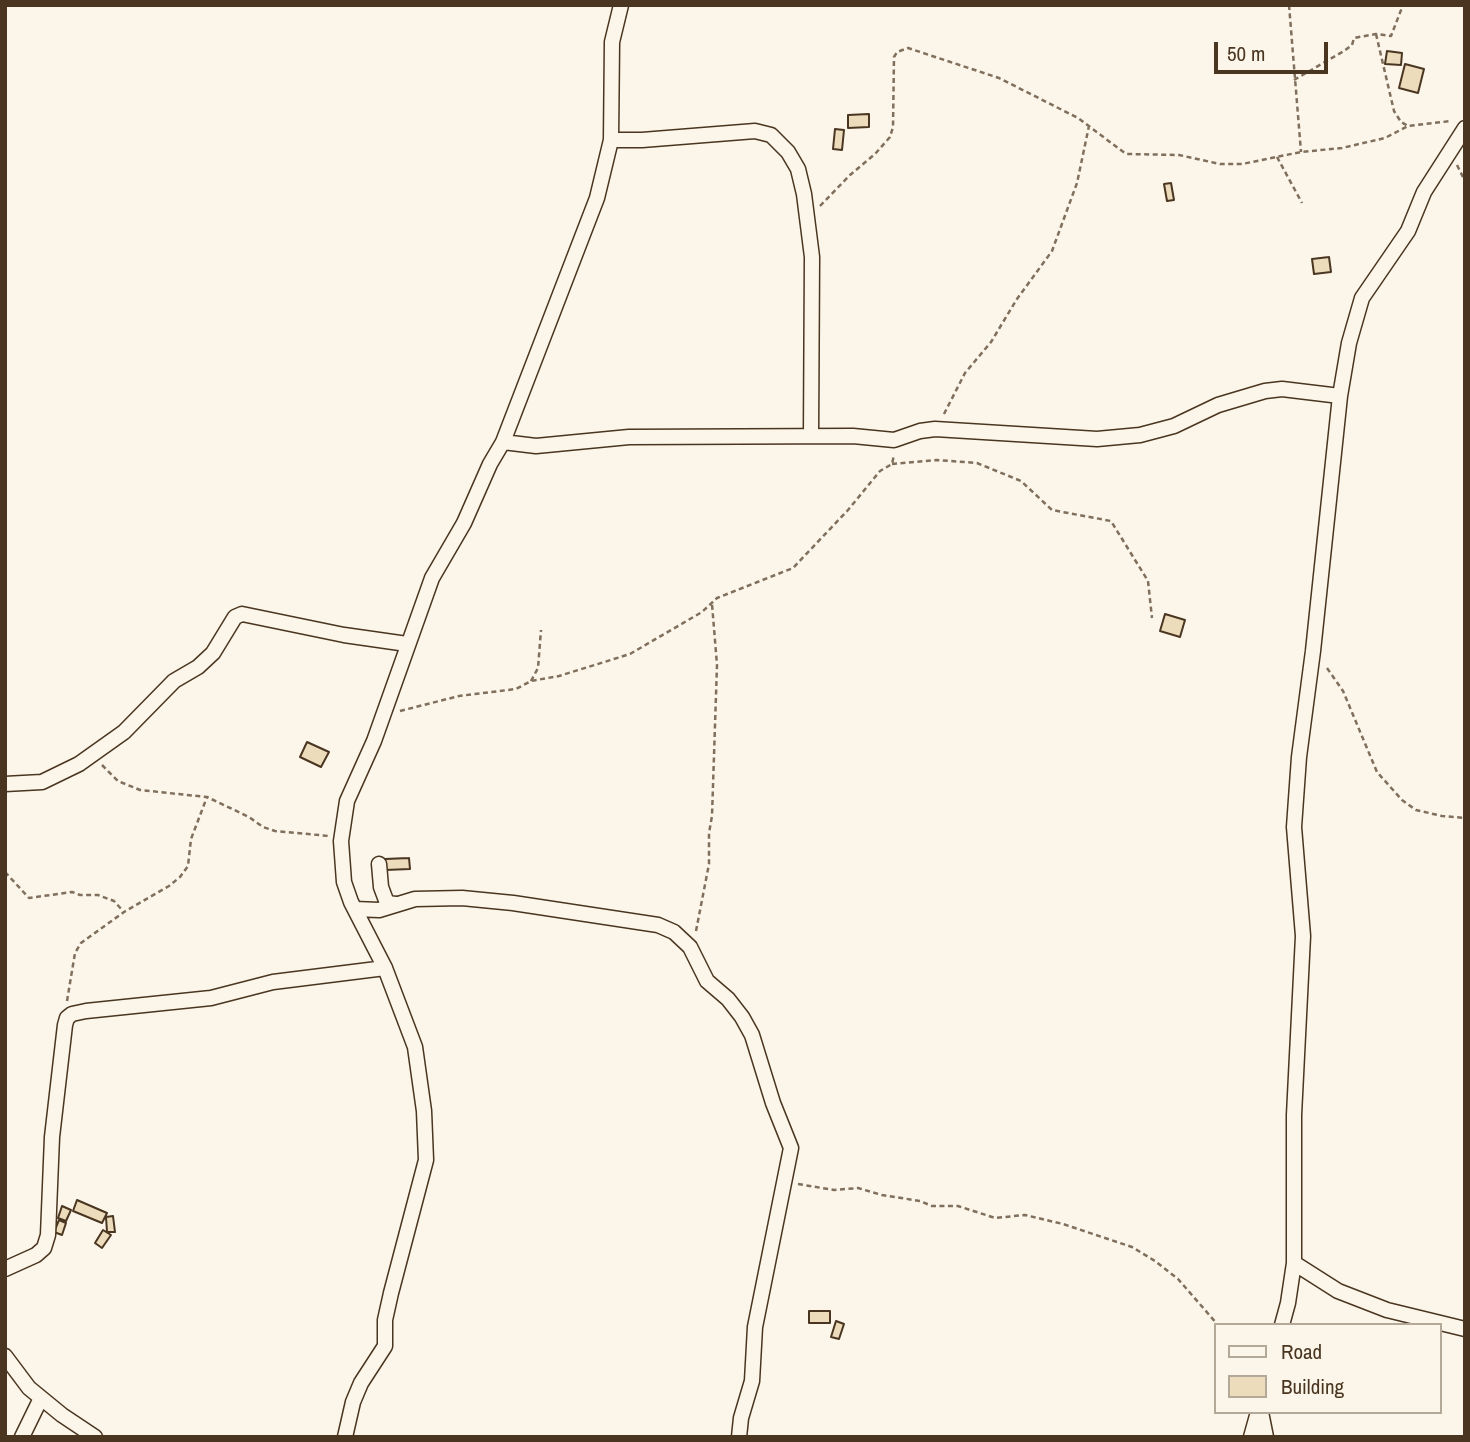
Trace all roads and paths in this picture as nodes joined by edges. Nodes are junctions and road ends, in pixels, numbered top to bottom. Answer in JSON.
{"nodes":[{"id":1,"x":621,"y":5,"type":"edge"},
{"id":2,"x":1289,"y":5,"type":"edge"},
{"id":3,"x":1403,"y":5,"type":"edge"},
{"id":4,"x":1376,"y":34,"type":"junction"},
{"id":5,"x":1294,"y":80,"type":"junction"},
{"id":6,"x":1459,"y":124,"type":"edge"},
{"id":7,"x":1089,"y":126,"type":"junction"},
{"id":8,"x":1408,"y":126,"type":"junction"},
{"id":9,"x":611,"y":140,"type":"junction"},
{"id":10,"x":1301,"y":152,"type":"junction"},
{"id":11,"x":1277,"y":157,"type":"junction"},
{"id":12,"x":1302,"y":203,"type":"dead end"},
{"id":13,"x":808,"y":219,"type":"junction"},
{"id":14,"x":1340,"y":396,"type":"junction"},
{"id":15,"x":935,"y":429,"type":"junction"},
{"id":16,"x":811,"y":436,"type":"junction"},
{"id":17,"x":894,"y":440,"type":"junction"},
{"id":18,"x":503,"y":442,"type":"junction"},
{"id":19,"x":892,"y":464,"type":"junction"},
{"id":20,"x":712,"y":603,"type":"junction"},
{"id":21,"x":1152,"y":618,"type":"dead end"},
{"id":22,"x":541,"y":630,"type":"dead end"},
{"id":23,"x":407,"y":644,"type":"junction"},
{"id":24,"x":1313,"y":651,"type":"junction"},
{"id":25,"x":531,"y":681,"type":"junction"},
{"id":26,"x":383,"y":714,"type":"junction"},
{"id":27,"x":94,"y":754,"type":"junction"},
{"id":28,"x":5,"y":784,"type":"edge"},
{"id":29,"x":207,"y":797,"type":"junction"},
{"id":30,"x":1465,"y":818,"type":"edge"},
{"id":31,"x":341,"y":841,"type":"junction"},
{"id":32,"x":379,"y":864,"type":"dead end"},
{"id":33,"x":5,"y":872,"type":"edge"},
{"id":34,"x":396,"y":904,"type":"junction"},
{"id":35,"x":355,"y":909,"type":"junction"},
{"id":36,"x":124,"y":912,"type":"junction"},
{"id":37,"x":690,"y":947,"type":"junction"},
{"id":38,"x":385,"y":968,"type":"junction"},
{"id":39,"x":67,"y":1018,"type":"junction"},
{"id":40,"x":784,"y":1177,"type":"junction"},
{"id":41,"x":1294,"y":1264,"type":"junction"},
{"id":42,"x":5,"y":1269,"type":"edge"},
{"id":43,"x":1216,"y":1323,"type":"edge"},
{"id":44,"x":1283,"y":1323,"type":"edge"},
{"id":45,"x":1440,"y":1323,"type":"edge"},
{"id":46,"x":1442,"y":1323,"type":"edge"},
{"id":47,"x":1465,"y":1329,"type":"edge"},
{"id":48,"x":5,"y":1356,"type":"edge"},
{"id":49,"x":41,"y":1398,"type":"junction"},
{"id":50,"x":1259,"y":1414,"type":"edge"},
{"id":51,"x":1260,"y":1414,"type":"edge"},
{"id":52,"x":740,"y":1435,"type":"edge"},
{"id":53,"x":22,"y":1437,"type":"edge"},
{"id":54,"x":95,"y":1437,"type":"edge"},
{"id":55,"x":345,"y":1437,"type":"edge"},
{"id":56,"x":1251,"y":1437,"type":"edge"},
{"id":57,"x":1266,"y":1437,"type":"edge"}],
"edges":[{"from":1,"to":9,"type":"street"},
{"from":2,"to":5,"type":"path"},
{"from":3,"to":4,"type":"path"},
{"from":4,"to":5,"type":"path"},
{"from":4,"to":8,"type":"path"},
{"from":5,"to":10,"type":"path"},
{"from":6,"to":8,"type":"path"},
{"from":6,"to":14,"type":"street"},
{"from":7,"to":11,"type":"path"},
{"from":7,"to":13,"type":"path"},
{"from":7,"to":15,"type":"path"},
{"from":8,"to":10,"type":"path"},
{"from":9,"to":13,"type":"street"},
{"from":9,"to":18,"type":"street"},
{"from":10,"to":11,"type":"path"},
{"from":11,"to":12,"type":"path"},
{"from":13,"to":16,"type":"street"},
{"from":14,"to":15,"type":"street"},
{"from":14,"to":24,"type":"street"},
{"from":15,"to":17,"type":"street"},
{"from":16,"to":17,"type":"street"},
{"from":16,"to":18,"type":"street"},
{"from":17,"to":19,"type":"path"},
{"from":18,"to":23,"type":"street"},
{"from":19,"to":20,"type":"path"},
{"from":19,"to":21,"type":"path"},
{"from":20,"to":25,"type":"path"},
{"from":20,"to":37,"type":"path"},
{"from":22,"to":25,"type":"path"},
{"from":23,"to":26,"type":"street"},
{"from":23,"to":27,"type":"street"},
{"from":24,"to":30,"type":"path"},
{"from":24,"to":41,"type":"street"},
{"from":25,"to":26,"type":"path"},
{"from":26,"to":31,"type":"street"},
{"from":27,"to":28,"type":"street"},
{"from":27,"to":29,"type":"path"},
{"from":29,"to":31,"type":"path"},
{"from":29,"to":36,"type":"path"},
{"from":31,"to":35,"type":"street"},
{"from":32,"to":34,"type":"street"},
{"from":33,"to":36,"type":"path"},
{"from":34,"to":35,"type":"street"},
{"from":34,"to":37,"type":"street"},
{"from":35,"to":38,"type":"street"},
{"from":36,"to":39,"type":"path"},
{"from":37,"to":40,"type":"street"},
{"from":38,"to":39,"type":"street"},
{"from":38,"to":55,"type":"street"},
{"from":39,"to":42,"type":"street"},
{"from":40,"to":43,"type":"path"},
{"from":40,"to":52,"type":"street"},
{"from":41,"to":44,"type":"street"},
{"from":41,"to":45,"type":"street"},
{"from":46,"to":47,"type":"street"},
{"from":48,"to":49,"type":"street"},
{"from":49,"to":53,"type":"street"},
{"from":49,"to":54,"type":"street"},
{"from":50,"to":56,"type":"street"},
{"from":51,"to":57,"type":"street"}]}
